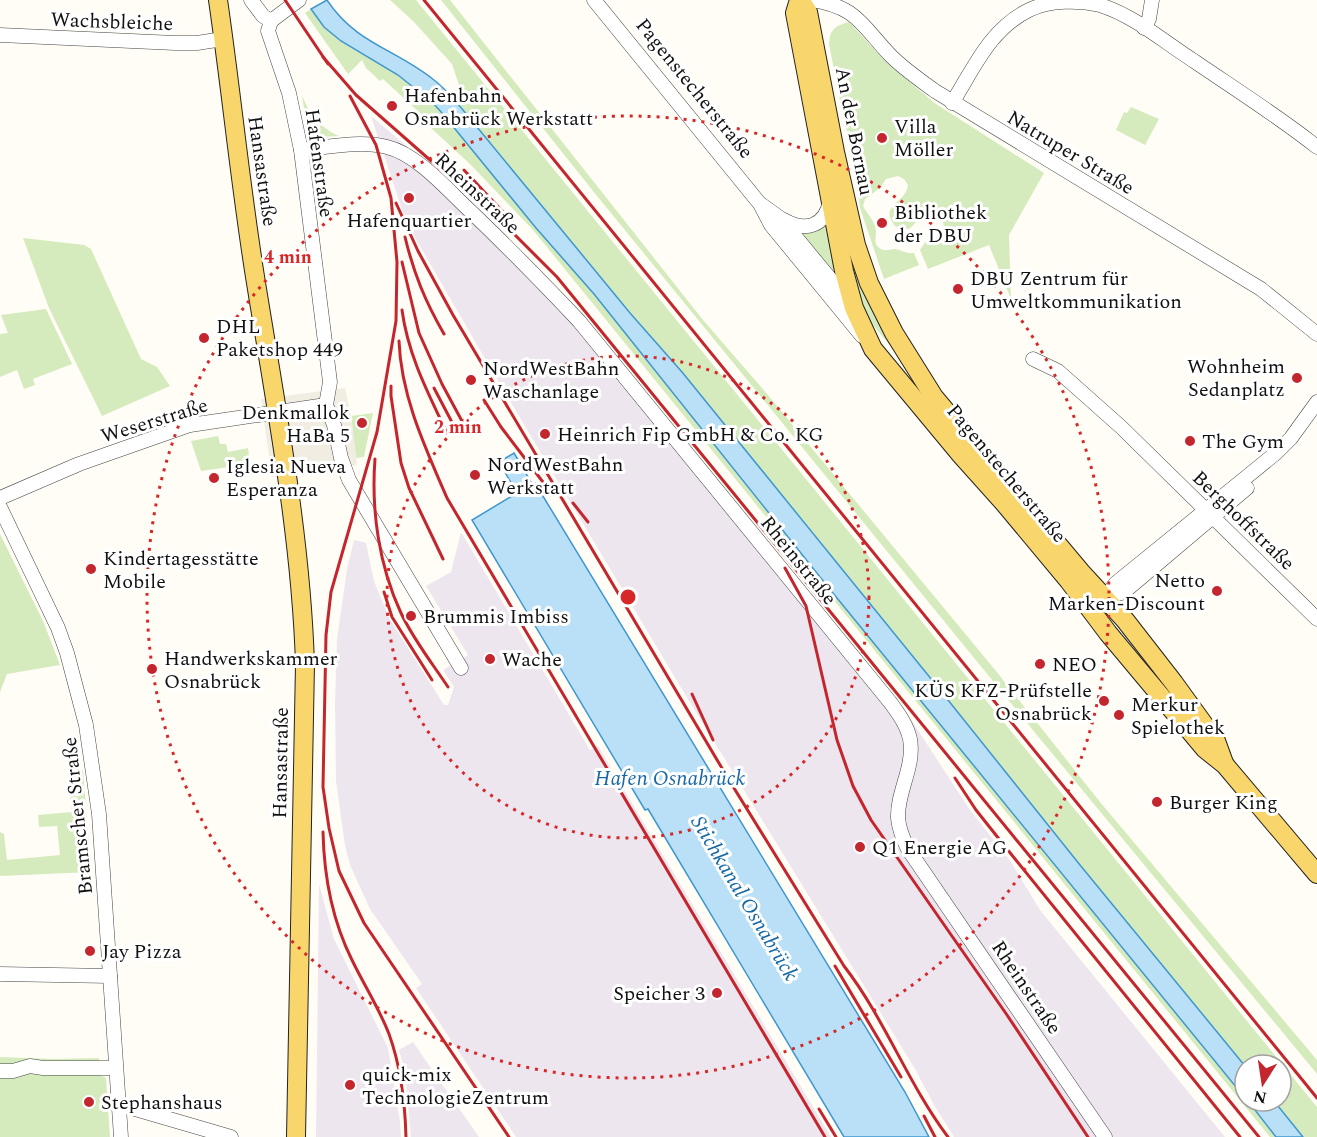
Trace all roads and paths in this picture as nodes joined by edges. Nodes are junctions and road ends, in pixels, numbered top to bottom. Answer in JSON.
{"nodes":[{"id":1,"x":218,"y":0,"type":"edge"},
{"id":2,"x":251,"y":0,"type":"edge"},
{"id":3,"x":299,"y":0,"type":"edge"},
{"id":4,"x":594,"y":0,"type":"edge"},
{"id":5,"x":800,"y":0,"type":"edge"},
{"id":6,"x":811,"y":0,"type":"edge"},
{"id":7,"x":1152,"y":0,"type":"edge"},
{"id":8,"x":1028,"y":4,"type":"edge"},
{"id":9,"x":271,"y":21,"type":"junction"},
{"id":10,"x":1144,"y":28,"type":"junction"},
{"id":11,"x":0,"y":35,"type":"edge"},
{"id":12,"x":223,"y":39,"type":"junction"},
{"id":13,"x":952,"y":103,"type":"junction"},
{"id":14,"x":1315,"y":142,"type":"edge"},
{"id":15,"x":301,"y":150,"type":"junction"},
{"id":16,"x":831,"y":199,"type":"junction"},
{"id":17,"x":760,"y":204,"type":"junction"},
{"id":18,"x":780,"y":218,"type":"junction"},
{"id":19,"x":854,"y":308,"type":"junction"},
{"id":20,"x":1317,"y":334,"type":"edge"},
{"id":21,"x":873,"y":349,"type":"junction"},
{"id":22,"x":1033,"y":359,"type":"dead end"},
{"id":23,"x":934,"y":397,"type":"junction"},
{"id":24,"x":1317,"y":402,"type":"edge"},
{"id":25,"x":326,"y":405,"type":"junction"},
{"id":26,"x":278,"y":412,"type":"junction"},
{"id":27,"x":1317,"y":419,"type":"edge"},
{"id":28,"x":0,"y":498,"type":"edge"},
{"id":29,"x":0,"y":507,"type":"edge"},
{"id":30,"x":1210,"y":512,"type":"junction"},
{"id":31,"x":1098,"y":604,"type":"junction"},
{"id":32,"x":1317,"y":619,"type":"edge"},
{"id":33,"x":461,"y":668,"type":"dead end"},
{"id":34,"x":1317,"y":874,"type":"edge"},
{"id":35,"x":0,"y":974,"type":"edge"},
{"id":36,"x":110,"y":976,"type":"junction"},
{"id":37,"x":115,"y":1068,"type":"junction"},
{"id":38,"x":0,"y":1071,"type":"edge"},
{"id":39,"x":118,"y":1104,"type":"junction"},
{"id":40,"x":121,"y":1137,"type":"edge"},
{"id":41,"x":231,"y":1137,"type":"edge"},
{"id":42,"x":296,"y":1137,"type":"edge"},
{"id":43,"x":1105,"y":1137,"type":"edge"}],
"edges":[{"from":1,"to":12,"type":"main road","name":"Hansastraße"},
{"from":2,"to":9,"type":"street"},
{"from":3,"to":9,"type":"street"},
{"from":4,"to":17,"type":"street","name":"Pagenstecherstraße"},
{"from":5,"to":16,"type":"main road","name":"An der Bornau"},
{"from":5,"to":23,"type":"main road","name":"An der Bornau"},
{"from":6,"to":13,"type":"street","name":"Natruper Straße"},
{"from":7,"to":10,"type":"street"},
{"from":8,"to":10,"type":"street"},
{"from":8,"to":13,"type":"street"},
{"from":9,"to":15,"type":"street","name":"Hafenstraße"},
{"from":10,"to":14,"type":"street"},
{"from":11,"to":12,"type":"street","name":"Wachsbleiche"},
{"from":12,"to":26,"type":"main road","name":"Hansastraße"},
{"from":13,"to":20,"type":"street","name":"Natruper Straße"},
{"from":15,"to":25,"type":"street","name":"Hafenstraße"},
{"from":15,"to":43,"type":"street","name":"Rheinstraße"},
{"from":16,"to":18,"type":"street","name":"An der Bornau"},
{"from":16,"to":19,"type":"main road","name":"An der Bornau"},
{"from":17,"to":18,"type":"street","name":"Pagenstecherstraße"},
{"from":17,"to":21,"type":"street","name":"Pagenstecherstraße"},
{"from":18,"to":19,"type":"street","name":"Pagenstecherstraße"},
{"from":19,"to":21,"type":"main road","name":"An der Bornau"},
{"from":19,"to":23,"type":"main road"},
{"from":21,"to":31,"type":"main road","name":"Pagenstecherstraße"},
{"from":22,"to":30,"type":"street","name":"Berghoffstraße"},
{"from":23,"to":31,"type":"main road","name":"Pagenstecherstraße"},
{"from":24,"to":30,"type":"street"},
{"from":25,"to":26,"type":"street","name":"Weserstraße"},
{"from":25,"to":33,"type":"street","name":"Hafenstraße"},
{"from":26,"to":28,"type":"street","name":"Weserstraße"},
{"from":26,"to":42,"type":"main road","name":"Hansastraße"},
{"from":27,"to":30,"type":"street"},
{"from":29,"to":36,"type":"street","name":"Bramscher Straße"},
{"from":30,"to":31,"type":"street"},
{"from":30,"to":32,"type":"street","name":"Berghoffstraße"},
{"from":31,"to":34,"type":"main road","name":"Pagenstecherstraße"},
{"from":35,"to":36,"type":"street"},
{"from":36,"to":37,"type":"street","name":"Bramscher Straße"},
{"from":37,"to":38,"type":"street"},
{"from":37,"to":39,"type":"street","name":"Bramscher Straße"},
{"from":39,"to":40,"type":"street","name":"Bramscher Straße"},
{"from":39,"to":41,"type":"street"}]}
